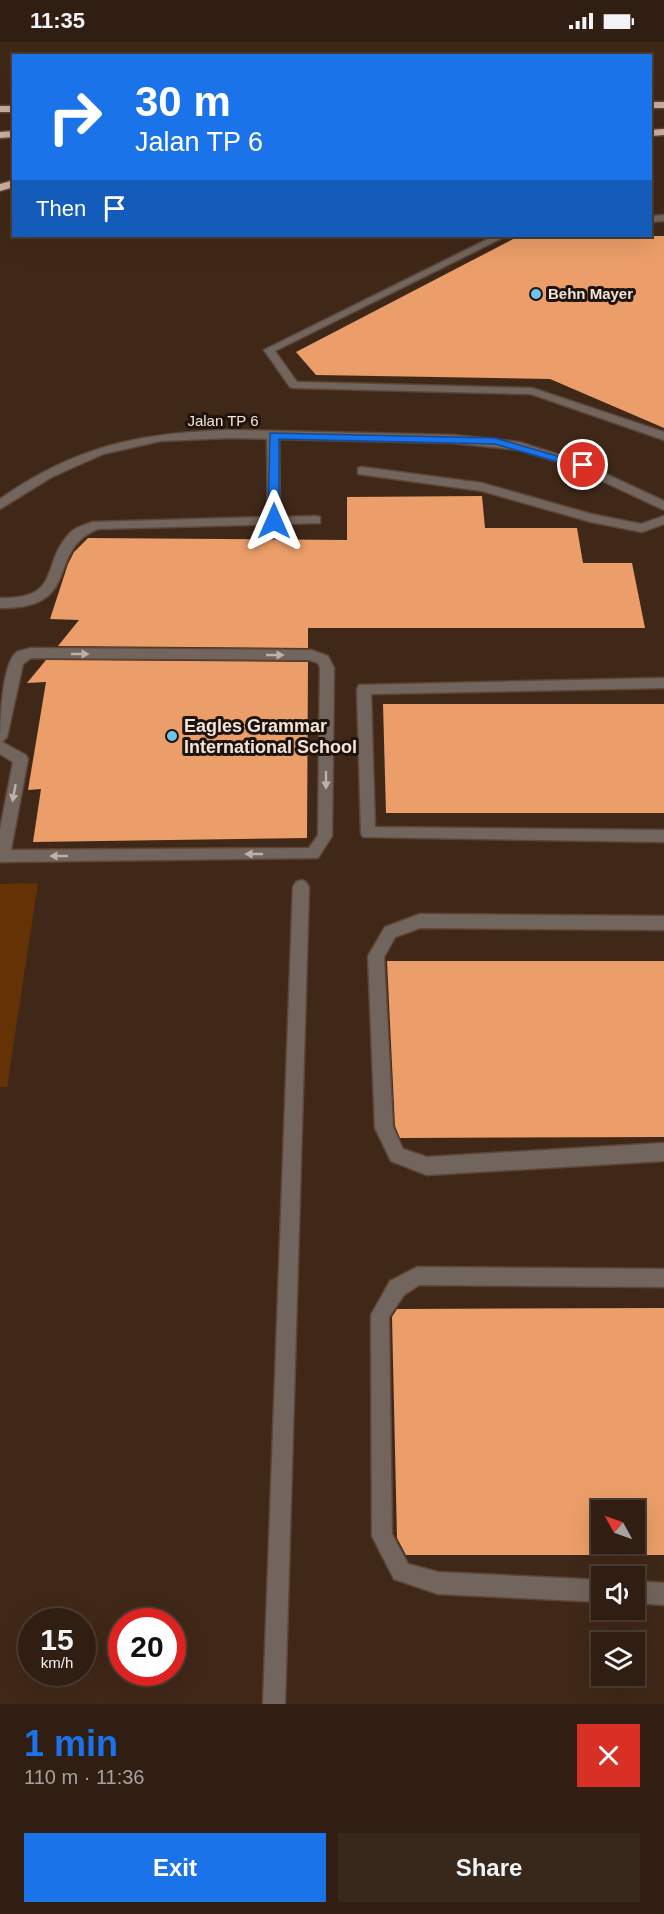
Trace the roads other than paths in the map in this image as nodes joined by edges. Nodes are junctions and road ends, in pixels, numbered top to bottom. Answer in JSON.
{"nodes":[{"id":1,"x":499,"y":237,"type":"edge"},
{"id":2,"x":273,"y":436,"type":"junction"},
{"id":3,"x":664,"y":436,"type":"edge"},
{"id":4,"x":362,"y":471,"type":"dead end"},
{"id":5,"x":0,"y":505,"type":"edge"},
{"id":6,"x":664,"y":506,"type":"edge"},
{"id":7,"x":316,"y":520,"type":"dead end"},
{"id":8,"x":664,"y":520,"type":"edge"},
{"id":9,"x":274,"y":521,"type":"junction"},
{"id":10,"x":0,"y":603,"type":"edge"},
{"id":11,"x":664,"y":682,"type":"edge"},
{"id":12,"x":0,"y":737,"type":"edge"},
{"id":13,"x":0,"y":747,"type":"edge"},
{"id":14,"x":664,"y":836,"type":"edge"},
{"id":15,"x":1,"y":856,"type":"edge"},
{"id":16,"x":301,"y":887,"type":"dead end"},
{"id":17,"x":664,"y":923,"type":"edge"},
{"id":18,"x":664,"y":1152,"type":"edge"},
{"id":19,"x":664,"y":1278,"type":"edge"},
{"id":20,"x":591,"y":1590,"type":"edge"},
{"id":21,"x":645,"y":1593,"type":"edge"},
{"id":22,"x":664,"y":1594,"type":"edge"},
{"id":23,"x":274,"y":1704,"type":"edge"}],
"edges":[{"from":1,"to":3,"type":"street"},
{"from":2,"to":5,"type":"street","name":"Jalan TP 6"},
{"from":2,"to":6,"type":"street","name":"Jalan TP 6"},
{"from":2,"to":9,"type":"street"},
{"from":4,"to":8,"type":"street"},
{"from":7,"to":9,"type":"street"},
{"from":9,"to":10,"type":"street"},
{"from":11,"to":14,"type":"street"},
{"from":12,"to":15,"type":"street","one_way":true},
{"from":13,"to":15,"type":"street","one_way":true},
{"from":16,"to":23,"type":"street"},
{"from":17,"to":18,"type":"street"},
{"from":19,"to":20,"type":"street"},
{"from":21,"to":22,"type":"street"}]}
